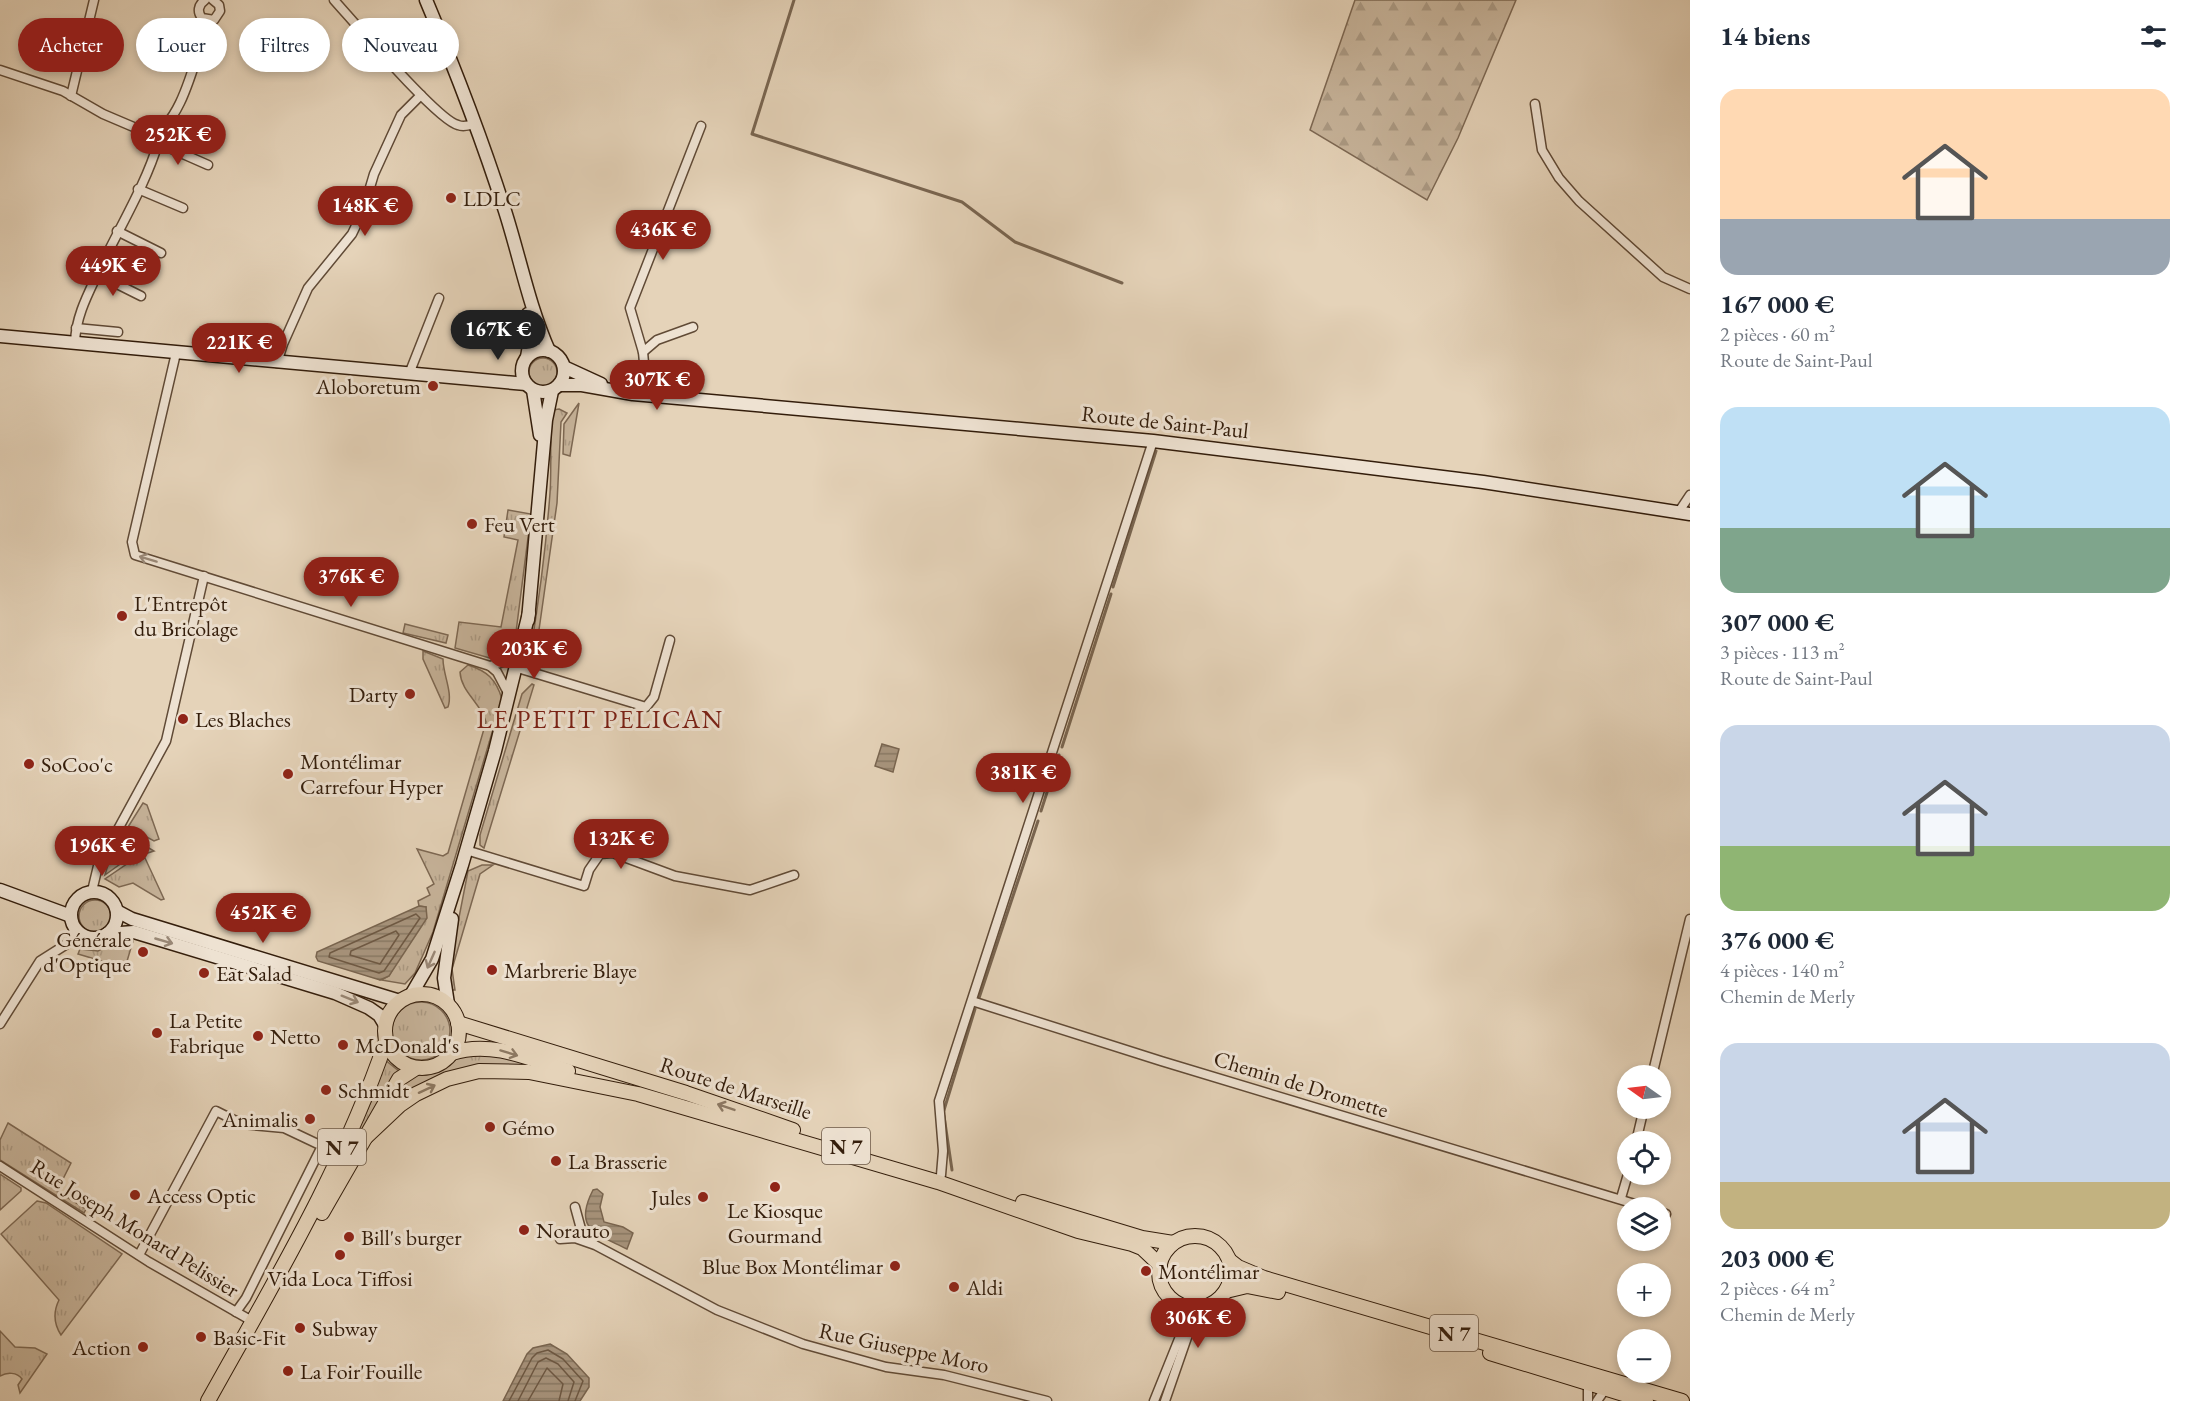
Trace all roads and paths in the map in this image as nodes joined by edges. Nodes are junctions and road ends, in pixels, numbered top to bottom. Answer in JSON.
{"nodes":[{"id":1,"x":94,"y":0,"type":"edge"},
{"id":2,"x":205,"y":0,"type":"edge"},
{"id":3,"x":213,"y":0,"type":"edge"},
{"id":4,"x":334,"y":0,"type":"edge"},
{"id":5,"x":426,"y":0,"type":"edge"},
{"id":6,"x":202,"y":18,"type":"edge"},
{"id":7,"x":215,"y":18,"type":"edge"},
{"id":8,"x":0,"y":70,"type":"edge"},
{"id":9,"x":191,"y":72,"type":"edge"},
{"id":10,"x":421,"y":95,"type":"junction"},
{"id":11,"x":71,"y":96,"type":"junction"},
{"id":12,"x":1535,"y":104,"type":"dead end"},
{"id":13,"x":476,"y":123,"type":"junction"},
{"id":14,"x":700,"y":126,"type":"dead end"},
{"id":15,"x":150,"y":134,"type":"junction"},
{"id":16,"x":158,"y":143,"type":"junction"},
{"id":17,"x":208,"y":165,"type":"dead end"},
{"id":18,"x":138,"y":189,"type":"junction"},
{"id":19,"x":183,"y":208,"type":"dead end"},
{"id":20,"x":117,"y":231,"type":"junction"},
{"id":21,"x":161,"y":253,"type":"dead end"},
{"id":22,"x":97,"y":274,"type":"junction"},
{"id":23,"x":522,"y":277,"type":"junction"},
{"id":24,"x":1690,"y":288,"type":"edge"},
{"id":25,"x":141,"y":296,"type":"dead end"},
{"id":26,"x":439,"y":298,"type":"dead end"},
{"id":27,"x":76,"y":327,"type":"junction"},
{"id":28,"x":693,"y":327,"type":"dead end"},
{"id":29,"x":118,"y":332,"type":"dead end"},
{"id":30,"x":0,"y":336,"type":"edge"},
{"id":31,"x":75,"y":342,"type":"junction"},
{"id":32,"x":549,"y":351,"type":"junction"},
{"id":33,"x":643,"y":352,"type":"junction"},
{"id":34,"x":176,"y":353,"type":"junction"},
{"id":35,"x":525,"y":361,"type":"junction"},
{"id":36,"x":278,"y":363,"type":"junction"},
{"id":37,"x":564,"y":367,"type":"junction"},
{"id":38,"x":409,"y":374,"type":"junction"},
{"id":39,"x":481,"y":380,"type":"junction"},
{"id":40,"x":529,"y":387,"type":"junction"},
{"id":41,"x":556,"y":388,"type":"junction"},
{"id":42,"x":633,"y":394,"type":"junction"},
{"id":43,"x":647,"y":395,"type":"junction"},
{"id":44,"x":1153,"y":441,"type":"junction"},
{"id":45,"x":542,"y":460,"type":"junction"},
{"id":46,"x":1690,"y":495,"type":"edge"},
{"id":47,"x":1684,"y":514,"type":"edge"},
{"id":48,"x":204,"y":576,"type":"junction"},
{"id":49,"x":529,"y":613,"type":"junction"},
{"id":50,"x":670,"y":640,"type":"dead end"},
{"id":51,"x":518,"y":653,"type":"junction"},
{"id":52,"x":490,"y":666,"type":"junction"},
{"id":53,"x":521,"y":669,"type":"junction"},
{"id":54,"x":508,"y":693,"type":"junction"},
{"id":55,"x":495,"y":751,"type":"junction"},
{"id":56,"x":466,"y":850,"type":"junction"},
{"id":57,"x":462,"y":865,"type":"junction"},
{"id":58,"x":794,"y":875,"type":"dead end"},
{"id":59,"x":0,"y":890,"type":"edge"},
{"id":60,"x":92,"y":891,"type":"junction"},
{"id":61,"x":74,"y":902,"type":"junction"},
{"id":62,"x":39,"y":903,"type":"junction"},
{"id":63,"x":117,"y":911,"type":"junction"},
{"id":64,"x":71,"y":916,"type":"junction"},
{"id":65,"x":1690,"y":919,"type":"edge"},
{"id":66,"x":81,"y":934,"type":"junction"},
{"id":67,"x":107,"y":934,"type":"junction"},
{"id":68,"x":405,"y":998,"type":"junction"},
{"id":69,"x":972,"y":1001,"type":"junction"},
{"id":70,"x":448,"y":1004,"type":"junction"},
{"id":71,"x":458,"y":1023,"type":"junction"},
{"id":72,"x":0,"y":1024,"type":"edge"},
{"id":73,"x":385,"y":1025,"type":"junction"},
{"id":74,"x":386,"y":1041,"type":"junction"},
{"id":75,"x":452,"y":1053,"type":"junction"},
{"id":76,"x":1655,"y":1065,"type":"edge"},
{"id":77,"x":416,"y":1068,"type":"junction"},
{"id":78,"x":624,"y":1090,"type":"junction"},
{"id":79,"x":365,"y":1095,"type":"junction"},
{"id":80,"x":365,"y":1138,"type":"junction"},
{"id":81,"x":352,"y":1161,"type":"junction"},
{"id":82,"x":0,"y":1166,"type":"edge"},
{"id":83,"x":941,"y":1175,"type":"junction"},
{"id":84,"x":1618,"y":1197,"type":"edge"},
{"id":85,"x":575,"y":1207,"type":"dead end"},
{"id":86,"x":560,"y":1239,"type":"dead end"},
{"id":87,"x":1173,"y":1244,"type":"junction"},
{"id":88,"x":595,"y":1245,"type":"junction"},
{"id":89,"x":139,"y":1255,"type":"junction"},
{"id":90,"x":1229,"y":1260,"type":"junction"},
{"id":91,"x":1160,"y":1265,"type":"junction"},
{"id":92,"x":1226,"y":1290,"type":"junction"},
{"id":93,"x":1181,"y":1305,"type":"junction"},
{"id":94,"x":1202,"y":1307,"type":"junction"},
{"id":95,"x":236,"y":1312,"type":"junction"},
{"id":96,"x":252,"y":1322,"type":"junction"},
{"id":97,"x":1588,"y":1383,"type":"junction"},
{"id":98,"x":1606,"y":1388,"type":"junction"},
{"id":99,"x":208,"y":1401,"type":"edge"},
{"id":100,"x":217,"y":1401,"type":"edge"},
{"id":101,"x":1047,"y":1401,"type":"edge"},
{"id":102,"x":1154,"y":1401,"type":"edge"},
{"id":103,"x":1164,"y":1401,"type":"edge"},
{"id":104,"x":1588,"y":1401,"type":"edge"},
{"id":105,"x":1597,"y":1401,"type":"edge"},
{"id":106,"x":1646,"y":1401,"type":"edge"},
{"id":107,"x":1682,"y":1401,"type":"edge"}],
"edges":[{"from":1,"to":11,"type":"street"},
{"from":2,"to":6,"type":"street"},
{"from":3,"to":7,"type":"street"},
{"from":4,"to":10,"type":"street"},
{"from":5,"to":13,"type":"main road"},
{"from":8,"to":11,"type":"street"},
{"from":9,"to":15,"type":"street"},
{"from":10,"to":13,"type":"street"},
{"from":10,"to":36,"type":"street"},
{"from":11,"to":15,"type":"street"},
{"from":12,"to":24,"type":"street"},
{"from":13,"to":23,"type":"main road"},
{"from":14,"to":33,"type":"street"},
{"from":15,"to":16,"type":"street"},
{"from":16,"to":17,"type":"street"},
{"from":16,"to":18,"type":"street"},
{"from":18,"to":19,"type":"street"},
{"from":18,"to":20,"type":"street"},
{"from":20,"to":21,"type":"street"},
{"from":20,"to":22,"type":"street"},
{"from":22,"to":25,"type":"street"},
{"from":22,"to":27,"type":"street"},
{"from":23,"to":32,"type":"main road"},
{"from":23,"to":35,"type":"main road"},
{"from":26,"to":38,"type":"street"},
{"from":27,"to":29,"type":"street"},
{"from":27,"to":31,"type":"street"},
{"from":28,"to":33,"type":"street"},
{"from":30,"to":31,"type":"main road"},
{"from":31,"to":34,"type":"main road"},
{"from":32,"to":35,"type":"main road"},
{"from":32,"to":37,"type":"main road"},
{"from":33,"to":43,"type":"street"},
{"from":34,"to":36,"type":"main road"},
{"from":48,"to":34,"type":"street","one_way":true},
{"from":35,"to":39,"type":"main road"},
{"from":35,"to":40,"type":"main road"},
{"from":36,"to":38,"type":"main road"},
{"from":37,"to":41,"type":"main road"},
{"from":37,"to":42,"type":"main road","name":"Route de Saint-Paul"},
{"from":38,"to":39,"type":"main road"},
{"from":39,"to":40,"type":"main road"},
{"from":40,"to":41,"type":"main road"},
{"from":40,"to":45,"type":"main road"},
{"from":41,"to":42,"type":"main road","name":"Route de Saint-Paul"},
{"from":41,"to":45,"type":"main road"},
{"from":42,"to":43,"type":"main road","name":"Route de Saint-Paul"},
{"from":43,"to":44,"type":"main road","name":"Route de Saint-Paul"},
{"from":44,"to":47,"type":"main road","name":"Route de Saint-Paul"},
{"from":44,"to":69,"type":"street"},
{"from":45,"to":49,"type":"main road"},
{"from":46,"to":47,"type":"street"},
{"from":48,"to":52,"type":"street"},
{"from":48,"to":60,"type":"street"},
{"from":49,"to":51,"type":"main road"},
{"from":49,"to":53,"type":"main road"},
{"from":50,"to":53,"type":"street"},
{"from":51,"to":52,"type":"street"},
{"from":51,"to":54,"type":"main road"},
{"from":52,"to":54,"type":"street"},
{"from":53,"to":55,"type":"main road"},
{"from":54,"to":55,"type":"main road"},
{"from":55,"to":56,"type":"main road"},
{"from":56,"to":57,"type":"main road"},
{"from":56,"to":58,"type":"street"},
{"from":57,"to":68,"type":"main road","one_way":true},
{"from":57,"to":70,"type":"main road"},
{"from":59,"to":62,"type":"main road"},
{"from":60,"to":61,"type":"main road"},
{"from":60,"to":63,"type":"main road"},
{"from":61,"to":62,"type":"main road"},
{"from":61,"to":64,"type":"main road"},
{"from":62,"to":64,"type":"main road"},
{"from":63,"to":67,"type":"main road"},
{"from":63,"to":68,"type":"main road"},
{"from":64,"to":66,"type":"main road"},
{"from":65,"to":76,"type":"street"},
{"from":66,"to":67,"type":"main road"},
{"from":66,"to":72,"type":"street"},
{"from":67,"to":73,"type":"main road","one_way":true},
{"from":68,"to":70,"type":"main road"},
{"from":68,"to":73,"type":"main road"},
{"from":69,"to":83,"type":"street"},
{"from":69,"to":84,"type":"street","name":"Chemin de Dromette"},
{"from":70,"to":71,"type":"main road"},
{"from":71,"to":75,"type":"main road"},
{"from":83,"to":71,"type":"main road","name":"Route de Marseille","number":"N 7","one_way":true},
{"from":73,"to":74,"type":"main road"},
{"from":74,"to":77,"type":"main road"},
{"from":74,"to":79,"type":"main road","number":"N 7"},
{"from":75,"to":77,"type":"main road"},
{"from":75,"to":78,"type":"main road","number":"N 7","one_way":true},
{"from":77,"to":80,"type":"main road"},
{"from":80,"to":78,"type":"main road","number":"N 7","one_way":true},
{"from":78,"to":91,"type":"main road","name":"Route de Marseille","number":"N 7"},
{"from":79,"to":81,"type":"main road"},
{"from":79,"to":96,"type":"main road","number":"N 7"},
{"from":80,"to":81,"type":"main road","number":"N 7"},
{"from":81,"to":100,"type":"main road","number":"N 7"},
{"from":82,"to":89,"type":"street","name":"Rue Joseph Monard Pelissier"},
{"from":83,"to":87,"type":"main road","name":"Route de Marseille","number":"N 7"},
{"from":85,"to":88,"type":"street","name":"Rue Giuseppe Moro"},
{"from":86,"to":88,"type":"street","name":"Rue Giuseppe Moro"},
{"from":87,"to":90,"type":"main road"},
{"from":87,"to":91,"type":"main road"},
{"from":88,"to":101,"type":"street","name":"Rue Giuseppe Moro"},
{"from":89,"to":95,"type":"street","name":"Rue Joseph Monard Pelissier"},
{"from":89,"to":95,"type":"street"},
{"from":90,"to":92,"type":"main road"},
{"from":90,"to":107,"type":"main road","number":"N 7"},
{"from":91,"to":93,"type":"main road"},
{"from":92,"to":94,"type":"main road"},
{"from":92,"to":97,"type":"main road","number":"N 7"},
{"from":93,"to":94,"type":"main road"},
{"from":93,"to":102,"type":"street"},
{"from":94,"to":103,"type":"street"},
{"from":95,"to":96,"type":"street","name":"Rue Joseph Monard Pelissier"},
{"from":96,"to":99,"type":"main road","number":"N 7"},
{"from":97,"to":98,"type":"main road","number":"N 7"},
{"from":97,"to":104,"type":"street"},
{"from":98,"to":105,"type":"street"},
{"from":98,"to":106,"type":"main road","number":"N 7"}]}
